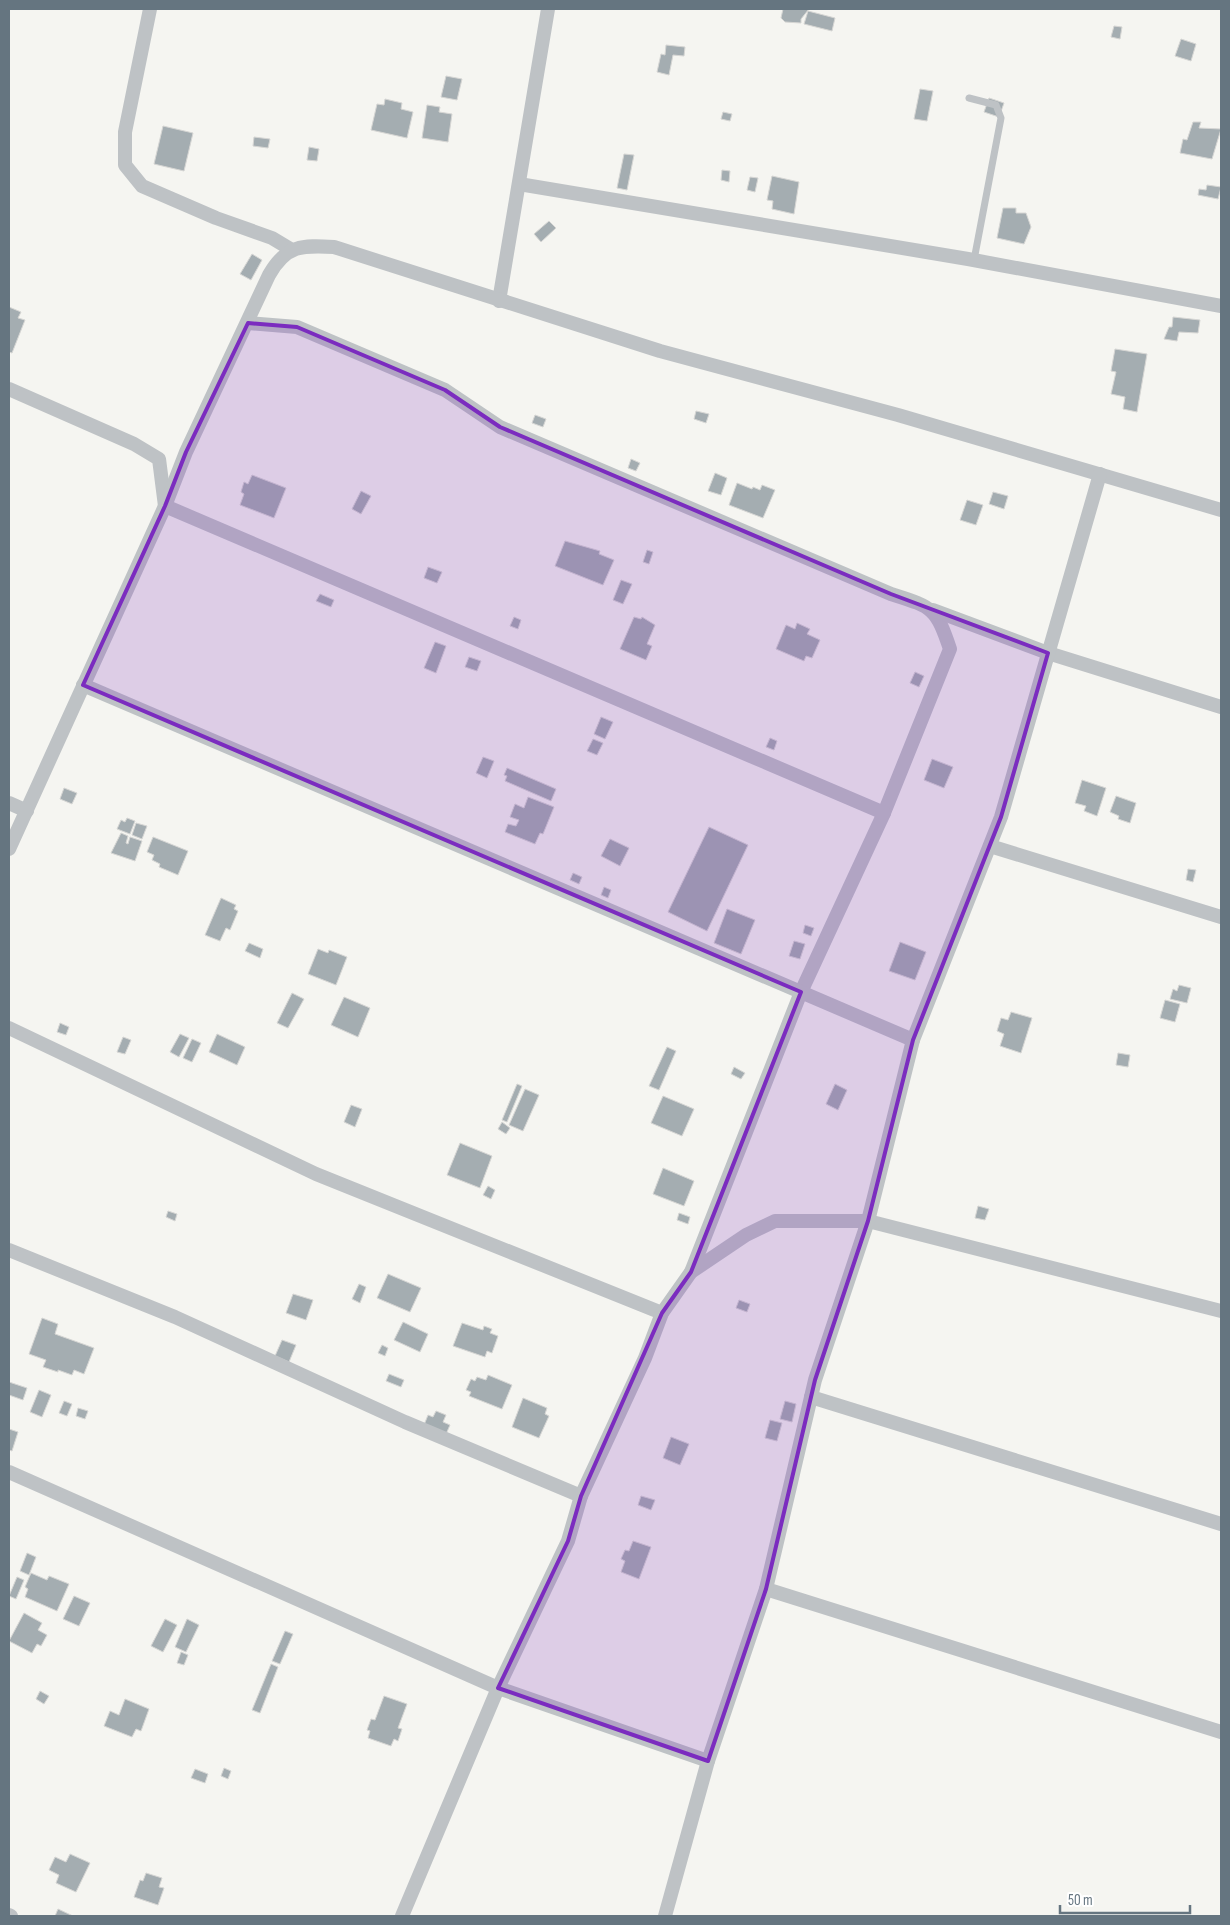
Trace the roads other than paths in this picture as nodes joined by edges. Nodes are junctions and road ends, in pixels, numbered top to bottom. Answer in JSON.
{"nodes":[{"id":1,"x":150,"y":9,"type":"edge"},
{"id":2,"x":548,"y":9,"type":"edge"},
{"id":3,"x":969,"y":98,"type":"dead end"},
{"id":4,"x":519,"y":184,"type":"junction"},
{"id":5,"x":292,"y":250,"type":"junction"},
{"id":6,"x":974,"y":260,"type":"junction"},
{"id":7,"x":499,"y":301,"type":"junction"},
{"id":8,"x":1221,"y":306,"type":"edge"},
{"id":9,"x":248,"y":323,"type":"junction"},
{"id":10,"x":9,"y":389,"type":"edge"},
{"id":11,"x":1100,"y":474,"type":"junction"},
{"id":12,"x":165,"y":506,"type":"junction"},
{"id":13,"x":1221,"y":510,"type":"edge"},
{"id":14,"x":932,"y":610,"type":"junction"},
{"id":15,"x":1048,"y":653,"type":"junction"},
{"id":16,"x":83,"y":686,"type":"junction"},
{"id":17,"x":1221,"y":706,"type":"edge"},
{"id":18,"x":9,"y":803,"type":"edge"},
{"id":19,"x":28,"y":811,"type":"junction"},
{"id":20,"x":884,"y":814,"type":"junction"},
{"id":21,"x":990,"y":846,"type":"junction"},
{"id":22,"x":9,"y":849,"type":"edge"},
{"id":23,"x":1221,"y":917,"type":"edge"},
{"id":24,"x":801,"y":992,"type":"junction"},
{"id":25,"x":9,"y":1028,"type":"edge"},
{"id":26,"x":913,"y":1040,"type":"junction"},
{"id":27,"x":868,"y":1221,"type":"junction"},
{"id":28,"x":9,"y":1250,"type":"edge"},
{"id":29,"x":691,"y":1272,"type":"junction"},
{"id":30,"x":1221,"y":1311,"type":"edge"},
{"id":31,"x":662,"y":1313,"type":"junction"},
{"id":32,"x":811,"y":1397,"type":"junction"},
{"id":33,"x":9,"y":1472,"type":"edge"},
{"id":34,"x":581,"y":1496,"type":"junction"},
{"id":35,"x":1221,"y":1524,"type":"edge"},
{"id":36,"x":766,"y":1589,"type":"junction"},
{"id":37,"x":498,"y":1688,"type":"junction"},
{"id":38,"x":1221,"y":1732,"type":"edge"},
{"id":39,"x":708,"y":1761,"type":"junction"},
{"id":40,"x":402,"y":1916,"type":"edge"},
{"id":41,"x":665,"y":1916,"type":"edge"}],
"edges":[{"from":1,"to":5,"type":"street"},
{"from":2,"to":4,"type":"street"},
{"from":3,"to":6,"type":"lane"},
{"from":4,"to":6,"type":"street"},
{"from":4,"to":7,"type":"street"},
{"from":5,"to":7,"type":"street"},
{"from":5,"to":9,"type":"street"},
{"from":6,"to":8,"type":"street"},
{"from":7,"to":11,"type":"street"},
{"from":9,"to":12,"type":"street"},
{"from":9,"to":14,"type":"street"},
{"from":10,"to":12,"type":"street"},
{"from":11,"to":13,"type":"street"},
{"from":11,"to":15,"type":"street"},
{"from":12,"to":16,"type":"street"},
{"from":12,"to":20,"type":"street"},
{"from":14,"to":15,"type":"street"},
{"from":14,"to":20,"type":"street"},
{"from":15,"to":17,"type":"street"},
{"from":15,"to":21,"type":"street"},
{"from":16,"to":19,"type":"street"},
{"from":16,"to":24,"type":"street"},
{"from":18,"to":19,"type":"street"},
{"from":19,"to":22,"type":"street"},
{"from":20,"to":24,"type":"street"},
{"from":21,"to":23,"type":"street"},
{"from":21,"to":26,"type":"street"},
{"from":24,"to":26,"type":"street"},
{"from":24,"to":29,"type":"street"},
{"from":25,"to":31,"type":"street"},
{"from":26,"to":27,"type":"street"},
{"from":27,"to":29,"type":"street"},
{"from":27,"to":30,"type":"street"},
{"from":27,"to":32,"type":"street"},
{"from":28,"to":34,"type":"street"},
{"from":29,"to":31,"type":"street"},
{"from":31,"to":34,"type":"street"},
{"from":32,"to":35,"type":"street"},
{"from":32,"to":36,"type":"street"},
{"from":33,"to":37,"type":"street"},
{"from":34,"to":37,"type":"street"},
{"from":36,"to":38,"type":"street"},
{"from":36,"to":39,"type":"street"},
{"from":37,"to":39,"type":"street"},
{"from":37,"to":40,"type":"street"},
{"from":39,"to":41,"type":"street"}]}
